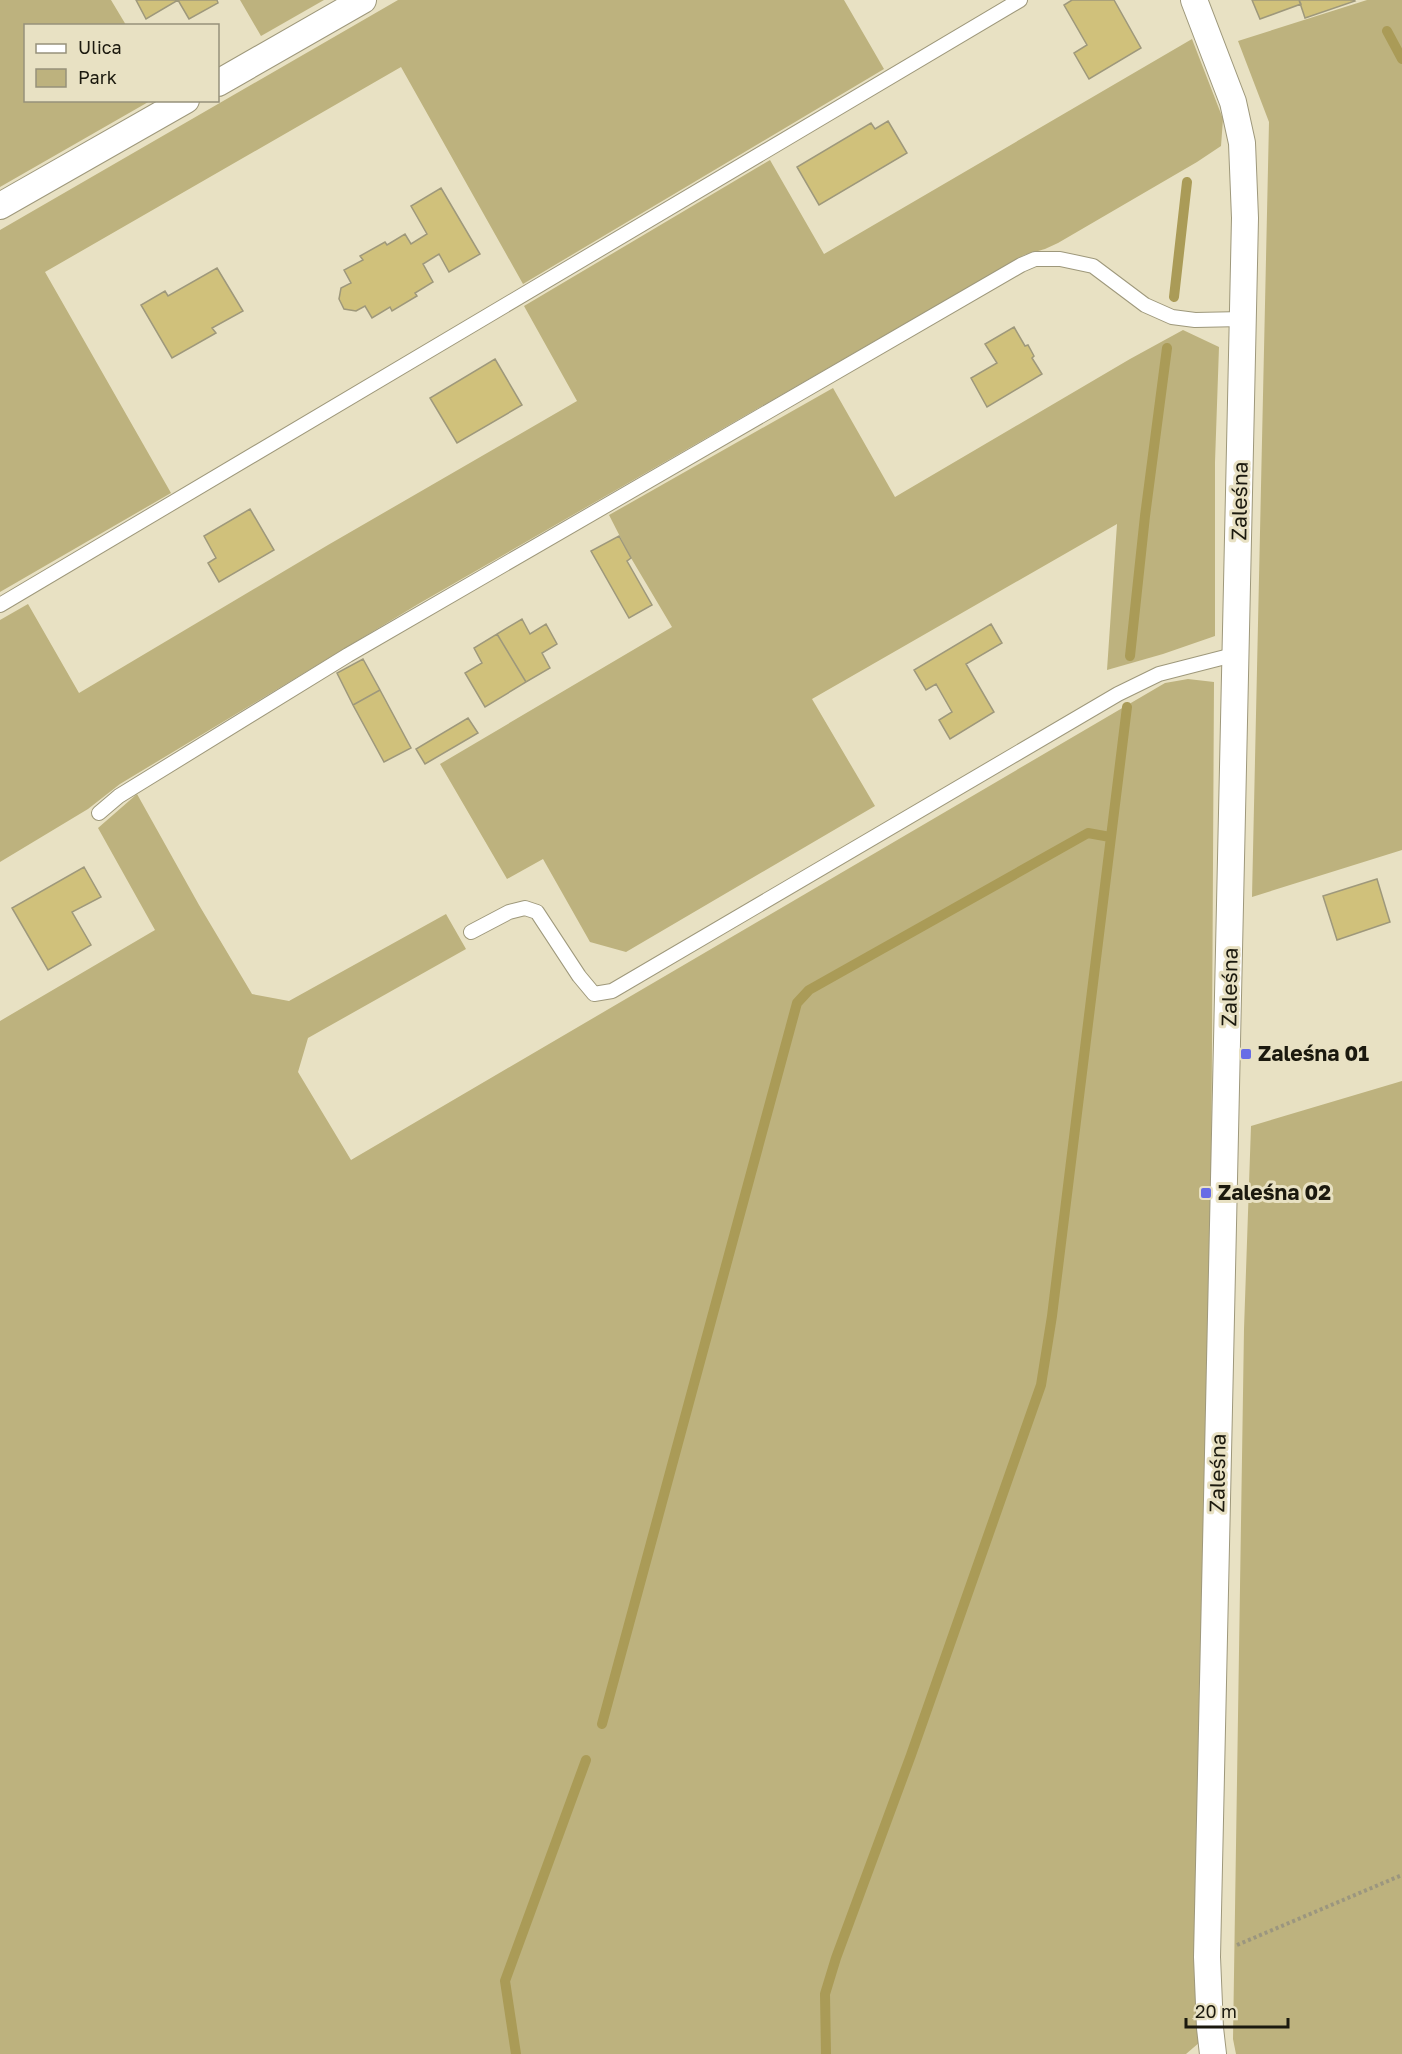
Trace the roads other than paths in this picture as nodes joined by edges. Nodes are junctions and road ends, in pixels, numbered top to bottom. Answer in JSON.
{"nodes":[{"id":1,"x":363,"y":0,"type":"edge"},
{"id":2,"x":1020,"y":0,"type":"edge"},
{"id":3,"x":1194,"y":0,"type":"edge"},
{"id":4,"x":219,"y":82,"type":"edge"},
{"id":5,"x":183,"y":102,"type":"edge"},
{"id":6,"x":0,"y":207,"type":"edge"},
{"id":7,"x":1244,"y":319,"type":"junction"},
{"id":8,"x":0,"y":605,"type":"edge"},
{"id":9,"x":1237,"y":654,"type":"junction"},
{"id":10,"x":99,"y":813,"type":"dead end"},
{"id":11,"x":471,"y":932,"type":"dead end"},
{"id":12,"x":1213,"y":2054,"type":"edge"}],
"edges":[{"from":1,"to":4,"type":"street"},
{"from":2,"to":8,"type":"lane"},
{"from":3,"to":7,"type":"street","name":"Zaleśna"},
{"from":5,"to":6,"type":"street"},
{"from":7,"to":9,"type":"street","name":"Zaleśna"},
{"from":7,"to":10,"type":"lane"},
{"from":9,"to":11,"type":"lane"},
{"from":9,"to":12,"type":"street","name":"Zaleśna"}]}
